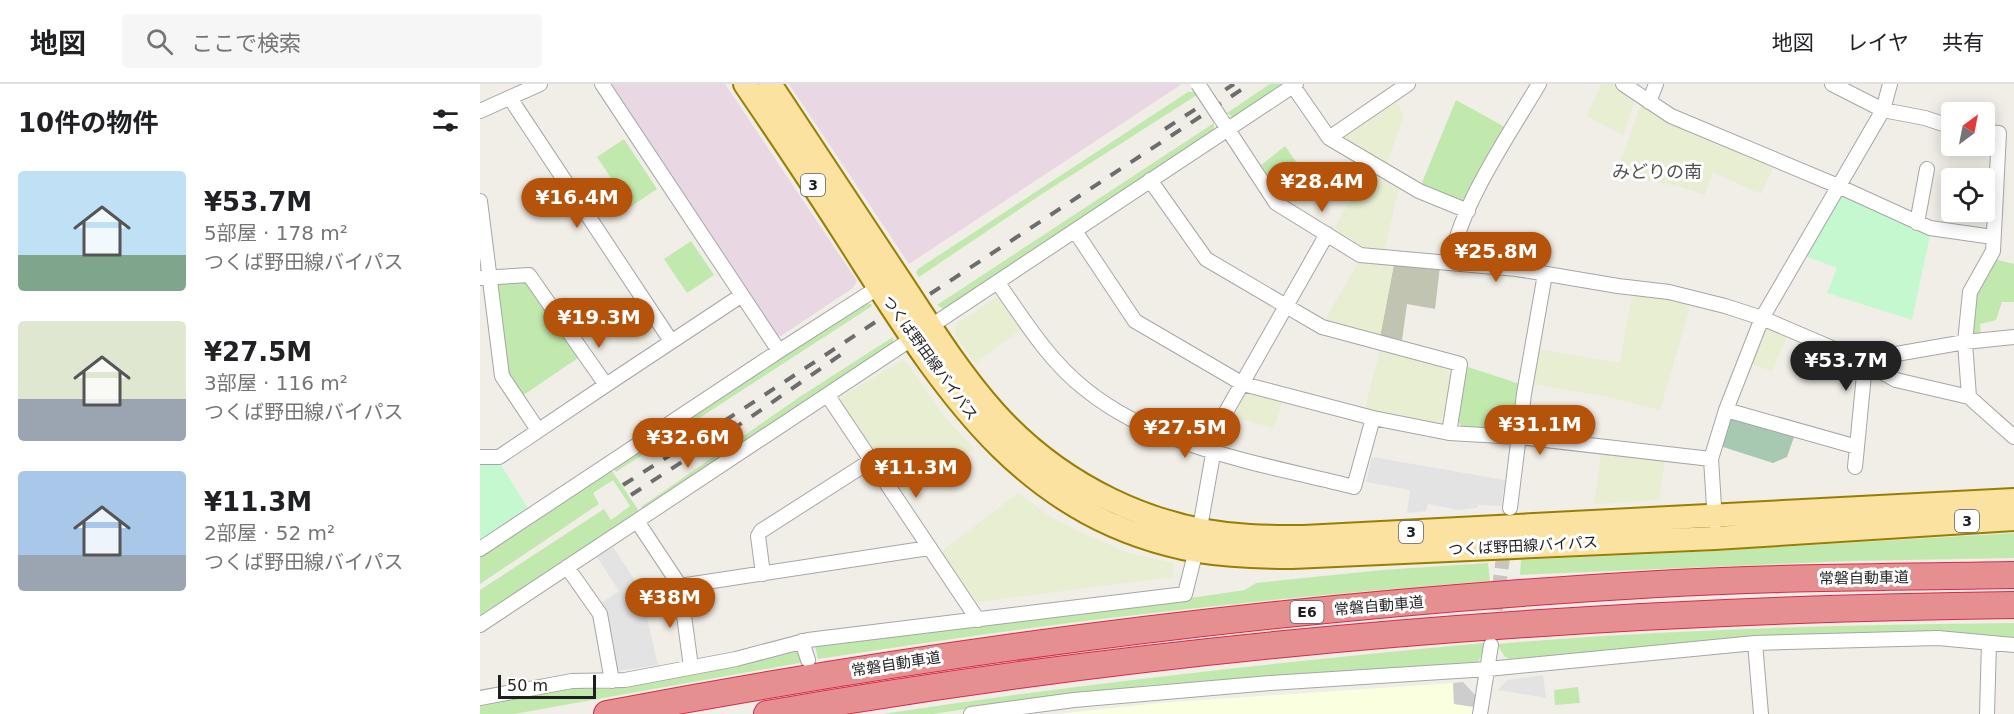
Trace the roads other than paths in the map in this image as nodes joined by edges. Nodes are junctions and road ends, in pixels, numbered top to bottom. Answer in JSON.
{"nodes":[{"id":1,"x":540,"y":84,"type":"edge"},
{"id":2,"x":602,"y":84,"type":"edge"},
{"id":3,"x":746,"y":84,"type":"edge"},
{"id":4,"x":770,"y":84,"type":"edge"},
{"id":5,"x":1198,"y":84,"type":"edge"},
{"id":6,"x":1408,"y":84,"type":"edge"},
{"id":7,"x":1539,"y":84,"type":"edge"},
{"id":8,"x":1623,"y":84,"type":"edge"},
{"id":9,"x":1656,"y":84,"type":"edge"},
{"id":10,"x":1832,"y":84,"type":"edge"},
{"id":11,"x":1890,"y":84,"type":"edge"},
{"id":12,"x":1295,"y":85,"type":"edge"},
{"id":13,"x":510,"y":98,"type":"junction"},
{"id":14,"x":1649,"y":102,"type":"junction"},
{"id":15,"x":1883,"y":110,"type":"junction"},
{"id":16,"x":480,"y":111,"type":"edge"},
{"id":17,"x":1941,"y":123,"type":"edge"},
{"id":18,"x":1225,"y":124,"type":"junction"},
{"id":19,"x":1995,"y":132,"type":"edge"},
{"id":20,"x":2014,"y":132,"type":"edge"},
{"id":21,"x":1329,"y":138,"type":"junction"},
{"id":22,"x":1992,"y":156,"type":"edge"},
{"id":23,"x":1927,"y":169,"type":"dead end"},
{"id":24,"x":1150,"y":180,"type":"junction"},
{"id":25,"x":1838,"y":186,"type":"junction"},
{"id":26,"x":480,"y":201,"type":"edge"},
{"id":27,"x":1468,"y":211,"type":"junction"},
{"id":28,"x":1917,"y":222,"type":"junction"},
{"id":29,"x":1075,"y":231,"type":"junction"},
{"id":30,"x":1327,"y":234,"type":"junction"},
{"id":31,"x":1993,"y":237,"type":"junction"},
{"id":32,"x":1451,"y":262,"type":"junction"},
{"id":33,"x":1545,"y":274,"type":"junction"},
{"id":34,"x":485,"y":277,"type":"edge"},
{"id":35,"x":998,"y":283,"type":"junction"},
{"id":36,"x":879,"y":287,"type":"junction"},
{"id":37,"x":742,"y":295,"type":"junction"},
{"id":38,"x":1287,"y":307,"type":"junction"},
{"id":39,"x":1762,"y":318,"type":"junction"},
{"id":40,"x":922,"y":333,"type":"junction"},
{"id":41,"x":2014,"y":337,"type":"edge"},
{"id":42,"x":671,"y":341,"type":"junction"},
{"id":43,"x":1965,"y":342,"type":"junction"},
{"id":44,"x":779,"y":351,"type":"junction"},
{"id":45,"x":1865,"y":364,"type":"junction"},
{"id":46,"x":1243,"y":384,"type":"junction"},
{"id":47,"x":606,"y":385,"type":"junction"},
{"id":48,"x":828,"y":396,"type":"junction"},
{"id":49,"x":1969,"y":397,"type":"junction"},
{"id":50,"x":1726,"y":411,"type":"junction"},
{"id":51,"x":1373,"y":418,"type":"junction"},
{"id":52,"x":538,"y":430,"type":"junction"},
{"id":53,"x":1449,"y":433,"type":"junction"},
{"id":54,"x":1519,"y":437,"type":"junction"},
{"id":55,"x":2014,"y":437,"type":"edge"},
{"id":56,"x":1857,"y":447,"type":"junction"},
{"id":57,"x":1215,"y":451,"type":"junction"},
{"id":58,"x":480,"y":457,"type":"edge"},
{"id":59,"x":1711,"y":459,"type":"junction"},
{"id":60,"x":872,"y":460,"type":"junction"},
{"id":61,"x":1855,"y":467,"type":"dead end"},
{"id":62,"x":2014,"y":500,"type":"edge"},
{"id":63,"x":1510,"y":508,"type":"dead end"},
{"id":64,"x":1714,"y":515,"type":"junction"},
{"id":65,"x":2014,"y":519,"type":"edge"},
{"id":66,"x":637,"y":522,"type":"junction"},
{"id":67,"x":1715,"y":538,"type":"junction"},
{"id":68,"x":1198,"y":540,"type":"junction"},
{"id":69,"x":929,"y":548,"type":"junction"},
{"id":70,"x":480,"y":549,"type":"edge"},
{"id":71,"x":567,"y":567,"type":"junction"},
{"id":72,"x":763,"y":574,"type":"junction"},
{"id":73,"x":2014,"y":575,"type":"edge"},
{"id":74,"x":680,"y":586,"type":"junction"},
{"id":75,"x":2014,"y":604,"type":"edge"},
{"id":76,"x":978,"y":621,"type":"junction"},
{"id":77,"x":480,"y":625,"type":"edge"},
{"id":78,"x":802,"y":641,"type":"junction"},
{"id":79,"x":1755,"y":643,"type":"junction"},
{"id":80,"x":1989,"y":643,"type":"junction"},
{"id":81,"x":1491,"y":645,"type":"tunnel mouth"},
{"id":82,"x":2014,"y":645,"type":"edge"},
{"id":83,"x":808,"y":660,"type":"dead end"},
{"id":84,"x":692,"y":667,"type":"junction"},
{"id":85,"x":1488,"y":669,"type":"junction"},
{"id":86,"x":612,"y":681,"type":"junction"},
{"id":87,"x":480,"y":698,"type":"edge"},
{"id":88,"x":607,"y":714,"type":"edge"},
{"id":89,"x":767,"y":714,"type":"edge"},
{"id":90,"x":972,"y":714,"type":"edge"},
{"id":91,"x":1480,"y":714,"type":"edge"},
{"id":92,"x":1761,"y":714,"type":"edge"},
{"id":93,"x":1987,"y":714,"type":"edge"}],
"edges":[{"from":1,"to":13,"type":"street"},
{"from":2,"to":37,"type":"street"},
{"from":3,"to":36,"type":"main road","name":"つくば野田線バイパス","number":"3"},
{"from":4,"to":40,"type":"main road","name":"つくば野田線バイパス","number":"3"},
{"from":5,"to":18,"type":"street","bridge":true},
{"from":6,"to":21,"type":"street"},
{"from":7,"to":27,"type":"street"},
{"from":8,"to":14,"type":"street"},
{"from":9,"to":14,"type":"street"},
{"from":10,"to":15,"type":"street"},
{"from":11,"to":15,"type":"street"},
{"from":12,"to":18,"type":"street"},
{"from":12,"to":21,"type":"street"},
{"from":13,"to":16,"type":"street"},
{"from":13,"to":42,"type":"street"},
{"from":14,"to":25,"type":"street"},
{"from":15,"to":17,"type":"street"},
{"from":15,"to":25,"type":"street"},
{"from":18,"to":24,"type":"street"},
{"from":18,"to":30,"type":"street"},
{"from":19,"to":20,"type":"street"},
{"from":21,"to":27,"type":"street"},
{"from":22,"to":31,"type":"street"},
{"from":23,"to":28,"type":"street"},
{"from":24,"to":29,"type":"street"},
{"from":24,"to":38,"type":"street"},
{"from":25,"to":28,"type":"street"},
{"from":25,"to":39,"type":"street"},
{"from":26,"to":34,"type":"street"},
{"from":27,"to":32,"type":"street"},
{"from":28,"to":31,"type":"street"},
{"from":29,"to":35,"type":"street"},
{"from":29,"to":46,"type":"street"},
{"from":30,"to":32,"type":"street"},
{"from":30,"to":38,"type":"street"},
{"from":31,"to":43,"type":"street"},
{"from":32,"to":33,"type":"street"},
{"from":33,"to":39,"type":"street"},
{"from":33,"to":54,"type":"street"},
{"from":34,"to":47,"type":"street"},
{"from":34,"to":52,"type":"street"},
{"from":35,"to":40,"type":"street"},
{"from":35,"to":57,"type":"street"},
{"from":36,"to":40,"type":"main road","name":"つくば野田線バイパス","number":"3"},
{"from":36,"to":44,"type":"street"},
{"from":37,"to":42,"type":"street"},
{"from":37,"to":44,"type":"street"},
{"from":38,"to":46,"type":"street"},
{"from":38,"to":53,"type":"street"},
{"from":39,"to":45,"type":"street"},
{"from":39,"to":50,"type":"street"},
{"from":40,"to":48,"type":"street"},
{"from":40,"to":68,"type":"main road","name":"つくば野田線バイパス","number":"3"},
{"from":41,"to":43,"type":"street"},
{"from":42,"to":47,"type":"street"},
{"from":43,"to":45,"type":"street"},
{"from":43,"to":49,"type":"street"},
{"from":44,"to":70,"type":"street"},
{"from":45,"to":49,"type":"street"},
{"from":45,"to":56,"type":"street"},
{"from":46,"to":51,"type":"street"},
{"from":46,"to":57,"type":"street"},
{"from":47,"to":52,"type":"street"},
{"from":48,"to":60,"type":"street"},
{"from":48,"to":66,"type":"street"},
{"from":49,"to":55,"type":"street"},
{"from":50,"to":56,"type":"street"},
{"from":50,"to":59,"type":"street"},
{"from":51,"to":53,"type":"street"},
{"from":51,"to":57,"type":"street"},
{"from":52,"to":58,"type":"street"},
{"from":53,"to":54,"type":"street"},
{"from":54,"to":59,"type":"street"},
{"from":54,"to":63,"type":"street"},
{"from":56,"to":61,"type":"street"},
{"from":57,"to":68,"type":"street"},
{"from":59,"to":64,"type":"street"},
{"from":60,"to":69,"type":"street"},
{"from":60,"to":72,"type":"street"},
{"from":62,"to":64,"type":"main road","name":"つくば野田線バイパス","number":"3"},
{"from":64,"to":67,"type":"street"},
{"from":64,"to":68,"type":"main road","name":"つくば野田線バイパス","number":"3"},
{"from":65,"to":67,"type":"main road","name":"つくば野田線バイパス","number":"3"},
{"from":66,"to":71,"type":"street"},
{"from":66,"to":74,"type":"street"},
{"from":67,"to":68,"type":"main road","name":"つくば野田線バイパス","number":"3"},
{"from":68,"to":76,"type":"street"},
{"from":69,"to":72,"type":"street"},
{"from":69,"to":76,"type":"street"},
{"from":71,"to":77,"type":"street"},
{"from":71,"to":86,"type":"street"},
{"from":72,"to":74,"type":"street"},
{"from":73,"to":88,"type":"highway","name":"常磐自動車道","number":"E6"},
{"from":74,"to":84,"type":"street"},
{"from":75,"to":89,"type":"highway","name":"常磐自動車道","number":"E6"},
{"from":76,"to":78,"type":"street"},
{"from":78,"to":83,"type":"street"},
{"from":78,"to":84,"type":"street"},
{"from":79,"to":80,"type":"street"},
{"from":79,"to":85,"type":"street"},
{"from":79,"to":92,"type":"street"},
{"from":80,"to":82,"type":"street"},
{"from":80,"to":93,"type":"street"},
{"from":81,"to":85,"type":"street"},
{"from":84,"to":86,"type":"street"},
{"from":85,"to":90,"type":"street"},
{"from":85,"to":91,"type":"street"},
{"from":86,"to":87,"type":"street"}]}
